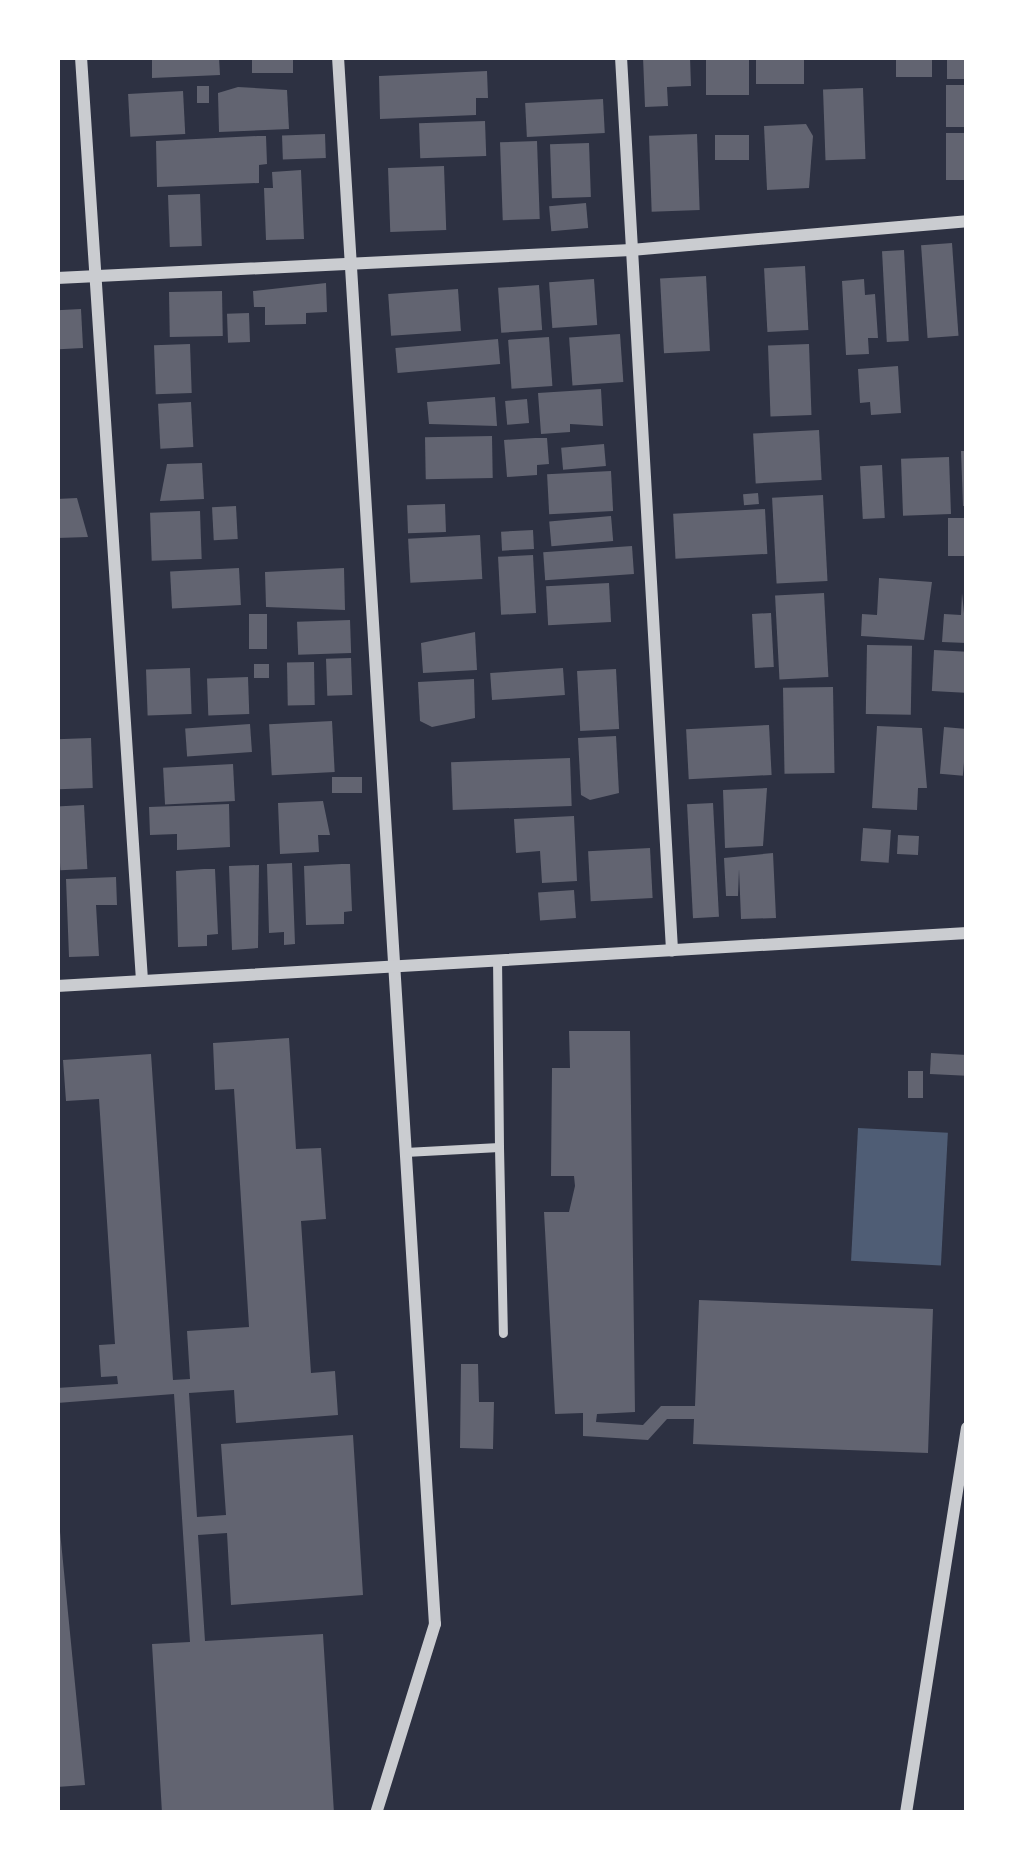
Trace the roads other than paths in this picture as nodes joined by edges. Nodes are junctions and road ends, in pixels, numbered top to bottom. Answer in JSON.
{"nodes":[{"id":1,"x":81,"y":57,"type":"edge"},
{"id":2,"x":338,"y":57,"type":"edge"},
{"id":3,"x":621,"y":57,"type":"edge"},
{"id":4,"x":967,"y":221,"type":"edge"},
{"id":5,"x":631,"y":250,"type":"junction"},
{"id":6,"x":351,"y":261,"type":"junction"},
{"id":7,"x":95,"y":276,"type":"junction"},
{"id":8,"x":57,"y":278,"type":"edge"},
{"id":9,"x":967,"y":933,"type":"edge"},
{"id":10,"x":672,"y":951,"type":"junction"},
{"id":11,"x":496,"y":960,"type":"junction"},
{"id":12,"x":392,"y":965,"type":"junction"},
{"id":13,"x":142,"y":981,"type":"junction"},
{"id":14,"x":57,"y":986,"type":"edge"},
{"id":15,"x":499,"y":1147,"type":"junction"},
{"id":16,"x":404,"y":1152,"type":"junction"},
{"id":17,"x":502,"y":1333,"type":"dead end"},
{"id":18,"x":967,"y":1428,"type":"edge"},
{"id":19,"x":376,"y":1813,"type":"edge"},
{"id":20,"x":906,"y":1813,"type":"edge"}],
"edges":[{"from":1,"to":7,"type":"street"},
{"from":2,"to":6,"type":"street"},
{"from":3,"to":5,"type":"street"},
{"from":4,"to":5,"type":"street"},
{"from":5,"to":6,"type":"street"},
{"from":5,"to":10,"type":"street"},
{"from":6,"to":7,"type":"street"},
{"from":6,"to":12,"type":"street"},
{"from":7,"to":8,"type":"street"},
{"from":7,"to":13,"type":"street"},
{"from":9,"to":10,"type":"street"},
{"from":10,"to":11,"type":"street"},
{"from":11,"to":12,"type":"street"},
{"from":11,"to":15,"type":"lane"},
{"from":12,"to":13,"type":"street"},
{"from":12,"to":16,"type":"street"},
{"from":13,"to":14,"type":"street"},
{"from":15,"to":16,"type":"lane"},
{"from":15,"to":17,"type":"lane"},
{"from":16,"to":19,"type":"street"},
{"from":18,"to":20,"type":"street"}]}
